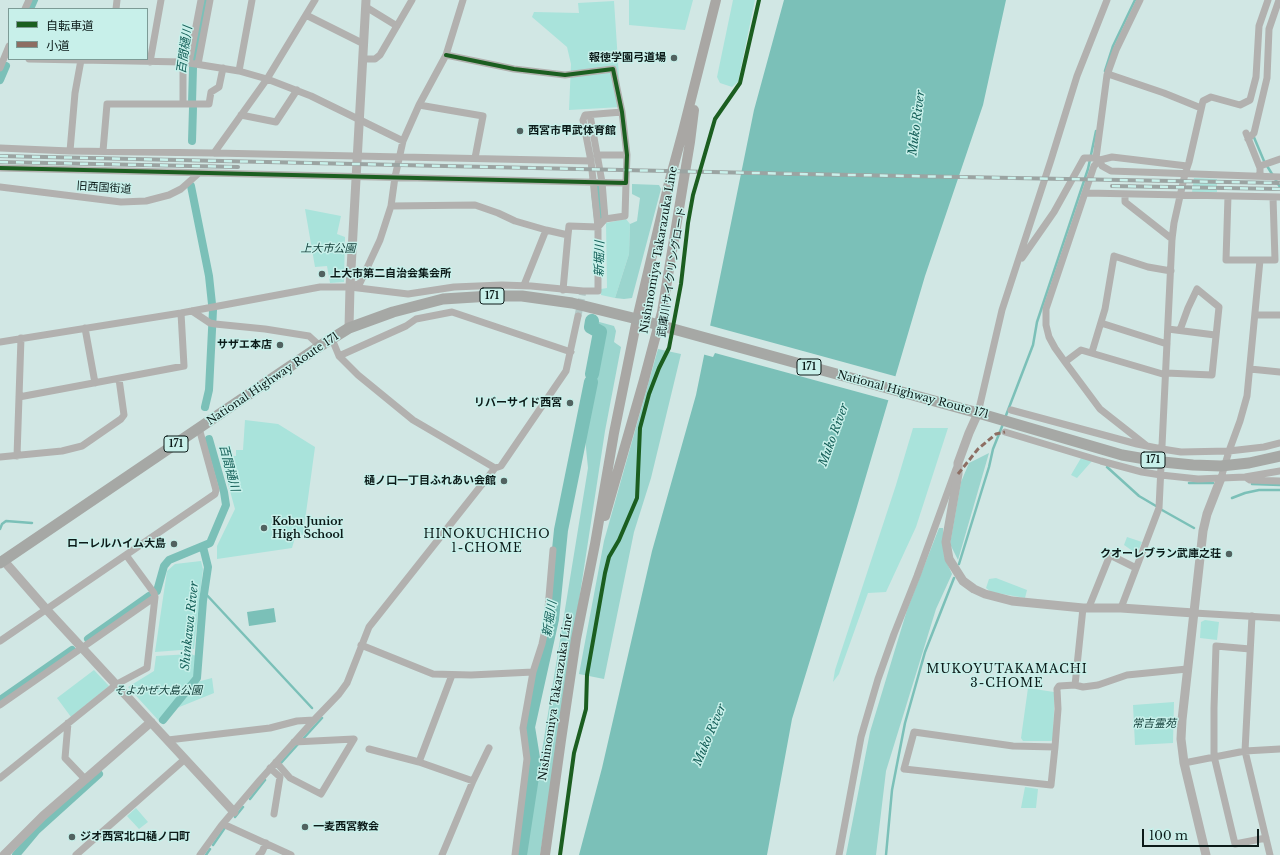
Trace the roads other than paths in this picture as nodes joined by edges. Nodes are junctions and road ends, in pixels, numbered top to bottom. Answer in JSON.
{"nodes":[{"id":1,"x":161,"y":0,"type":"edge"},
{"id":2,"x":201,"y":0,"type":"edge"},
{"id":3,"x":210,"y":0,"type":"edge"},
{"id":4,"x":252,"y":0,"type":"edge"},
{"id":5,"x":315,"y":0,"type":"edge"},
{"id":6,"x":412,"y":0,"type":"edge"},
{"id":7,"x":463,"y":0,"type":"edge"},
{"id":8,"x":716,"y":0,"type":"edge"},
{"id":9,"x":1107,"y":0,"type":"edge"},
{"id":10,"x":1140,"y":0,"type":"edge"},
{"id":11,"x":1268,"y":0,"type":"edge"},
{"id":12,"x":1279,"y":0,"type":"edge"},
{"id":13,"x":366,"y":4,"type":"edge"},
{"id":14,"x":306,"y":15,"type":"junction"},
{"id":15,"x":397,"y":26,"type":"junction"},
{"id":16,"x":364,"y":44,"type":"junction"},
{"id":17,"x":8,"y":48,"type":"edge"},
{"id":18,"x":446,"y":55,"type":"junction"},
{"id":19,"x":4,"y":58,"type":"edge"},
{"id":20,"x":363,"y":59,"type":"junction"},
{"id":21,"x":81,"y":60,"type":"joint"},
{"id":22,"x":106,"y":60,"type":"edge"},
{"id":23,"x":150,"y":62,"type":"junction"},
{"id":24,"x":191,"y":63,"type":"junction"},
{"id":25,"x":0,"y":68,"type":"edge"},
{"id":26,"x":223,"y":68,"type":"junction"},
{"id":27,"x":239,"y":71,"type":"junction"},
{"id":28,"x":698,"y":72,"type":"junction"},
{"id":29,"x":1108,"y":74,"type":"junction"},
{"id":30,"x":267,"y":79,"type":"junction"},
{"id":31,"x":297,"y":90,"type":"junction"},
{"id":32,"x":183,"y":104,"type":"junction"},
{"id":33,"x":419,"y":105,"type":"junction"},
{"id":34,"x":1201,"y":108,"type":"junction"},
{"id":35,"x":622,"y":112,"type":"junction"},
{"id":36,"x":241,"y":115,"type":"junction"},
{"id":37,"x":590,"y":115,"type":"junction"},
{"id":38,"x":359,"y":120,"type":"junction"},
{"id":39,"x":403,"y":142,"type":"junction"},
{"id":40,"x":0,"y":148,"type":"edge"},
{"id":41,"x":70,"y":151,"type":"junction"},
{"id":42,"x":103,"y":151,"type":"junction"},
{"id":43,"x":214,"y":153,"type":"junction"},
{"id":44,"x":597,"y":155,"type":"junction"},
{"id":45,"x":626,"y":155,"type":"junction"},
{"id":46,"x":357,"y":156,"type":"junction"},
{"id":47,"x":400,"y":157,"type":"junction"},
{"id":48,"x":475,"y":158,"type":"junction"},
{"id":49,"x":1094,"y":158,"type":"junction"},
{"id":50,"x":1280,"y":159,"type":"edge"},
{"id":51,"x":590,"y":161,"type":"junction"},
{"id":52,"x":1264,"y":165,"type":"junction"},
{"id":53,"x":1187,"y":166,"type":"junction"},
{"id":54,"x":0,"y":168,"type":"edge"},
{"id":55,"x":199,"y":173,"type":"junction"},
{"id":56,"x":1185,"y":174,"type":"junction"},
{"id":57,"x":357,"y":176,"type":"junction"},
{"id":58,"x":1260,"y":176,"type":"junction"},
{"id":59,"x":1280,"y":176,"type":"edge"},
{"id":60,"x":395,"y":178,"type":"junction"},
{"id":61,"x":593,"y":182,"type":"junction"},
{"id":62,"x":602,"y":182,"type":"junction"},
{"id":63,"x":626,"y":183,"type":"junction"},
{"id":64,"x":0,"y":187,"type":"edge"},
{"id":65,"x":1086,"y":193,"type":"junction"},
{"id":66,"x":1125,"y":194,"type":"junction"},
{"id":67,"x":1180,"y":195,"type":"junction"},
{"id":68,"x":1228,"y":196,"type":"junction"},
{"id":69,"x":1277,"y":197,"type":"edge"},
{"id":70,"x":391,"y":206,"type":"junction"},
{"id":71,"x":605,"y":219,"type":"junction"},
{"id":72,"x":598,"y":227,"type":"junction"},
{"id":73,"x":546,"y":230,"type":"junction"},
{"id":74,"x":568,"y":235,"type":"junction"},
{"id":75,"x":1172,"y":239,"type":"junction"},
{"id":76,"x":1260,"y":260,"type":"junction"},
{"id":77,"x":1017,"y":264,"type":"junction"},
{"id":78,"x":1171,"y":271,"type":"junction"},
{"id":79,"x":524,"y":285,"type":"junction"},
{"id":80,"x":350,"y":287,"type":"junction"},
{"id":81,"x":563,"y":290,"type":"junction"},
{"id":82,"x":192,"y":310,"type":"junction"},
{"id":83,"x":181,"y":312,"type":"junction"},
{"id":84,"x":1255,"y":315,"type":"junction"},
{"id":85,"x":1280,"y":315,"type":"edge"},
{"id":86,"x":578,"y":316,"type":"tunnel mouth"},
{"id":87,"x":637,"y":319,"type":"junction"},
{"id":88,"x":1102,"y":323,"type":"junction"},
{"id":89,"x":85,"y":328,"type":"junction"},
{"id":90,"x":350,"y":328,"type":"junction"},
{"id":91,"x":1168,"y":329,"type":"junction"},
{"id":92,"x":1180,"y":330,"type":"junction"},
{"id":93,"x":1215,"y":335,"type":"junction"},
{"id":94,"x":21,"y":338,"type":"junction"},
{"id":95,"x":332,"y":339,"type":"junction"},
{"id":96,"x":0,"y":342,"type":"edge"},
{"id":97,"x":1167,"y":344,"type":"junction"},
{"id":98,"x":320,"y":346,"type":"junction"},
{"id":99,"x":570,"y":352,"type":"junction"},
{"id":100,"x":1092,"y":352,"type":"junction"},
{"id":101,"x":339,"y":356,"type":"junction"},
{"id":102,"x":1065,"y":362,"type":"junction"},
{"id":103,"x":1250,"y":369,"type":"junction"},
{"id":104,"x":1280,"y":372,"type":"edge"},
{"id":105,"x":1166,"y":374,"type":"junction"},
{"id":106,"x":119,"y":379,"type":"junction"},
{"id":107,"x":95,"y":383,"type":"junction"},
{"id":108,"x":19,"y":397,"type":"junction"},
{"id":109,"x":1011,"y":410,"type":"dead end"},
{"id":110,"x":973,"y":412,"type":"junction"},
{"id":111,"x":199,"y":428,"type":"junction"},
{"id":112,"x":1005,"y":432,"type":"dead end"},
{"id":113,"x":1280,"y":443,"type":"edge"},
{"id":114,"x":1147,"y":446,"type":"junction"},
{"id":115,"x":1162,"y":449,"type":"junction"},
{"id":116,"x":1229,"y":451,"type":"junction"},
{"id":117,"x":16,"y":456,"type":"junction"},
{"id":118,"x":1280,"y":456,"type":"edge"},
{"id":119,"x":0,"y":457,"type":"edge"},
{"id":120,"x":958,"y":463,"type":"junction"},
{"id":121,"x":495,"y":468,"type":"junction"},
{"id":122,"x":1280,"y":471,"type":"edge"},
{"id":123,"x":1161,"y":475,"type":"junction"},
{"id":124,"x":1245,"y":477,"type":"junction"},
{"id":125,"x":1221,"y":478,"type":"junction"},
{"id":126,"x":1280,"y":481,"type":"edge"},
{"id":127,"x":595,"y":544,"type":"junction"},
{"id":128,"x":553,"y":550,"type":"dead end"},
{"id":129,"x":126,"y":555,"type":"junction"},
{"id":130,"x":1,"y":560,"type":"edge"},
{"id":131,"x":1136,"y":568,"type":"junction"},
{"id":132,"x":155,"y":597,"type":"junction"},
{"id":133,"x":1086,"y":608,"type":"junction"},
{"id":134,"x":1121,"y":608,"type":"junction"},
{"id":135,"x":46,"y":609,"type":"junction"},
{"id":136,"x":1194,"y":613,"type":"junction"},
{"id":137,"x":1252,"y":616,"type":"junction"},
{"id":138,"x":1280,"y":618,"type":"edge"},
{"id":139,"x":0,"y":641,"type":"edge"},
{"id":140,"x":361,"y":645,"type":"junction"},
{"id":141,"x":83,"y":647,"type":"junction"},
{"id":142,"x":1250,"y":649,"type":"junction"},
{"id":143,"x":1187,"y":669,"type":"junction"},
{"id":144,"x":533,"y":672,"type":"junction"},
{"id":145,"x":452,"y":675,"type":"junction"},
{"id":146,"x":117,"y":684,"type":"junction"},
{"id":147,"x":1075,"y":686,"type":"junction"},
{"id":148,"x":0,"y":705,"type":"edge"},
{"id":149,"x":314,"y":720,"type":"junction"},
{"id":150,"x":152,"y":722,"type":"junction"},
{"id":151,"x":68,"y":723,"type":"junction"},
{"id":152,"x":168,"y":740,"type":"junction"},
{"id":153,"x":294,"y":742,"type":"junction"},
{"id":154,"x":1055,"y":747,"type":"junction"},
{"id":155,"x":489,"y":748,"type":"dead end"},
{"id":156,"x":369,"y":749,"type":"dead end"},
{"id":157,"x":1280,"y":749,"type":"edge"},
{"id":158,"x":1245,"y":751,"type":"junction"},
{"id":159,"x":1214,"y":756,"type":"junction"},
{"id":160,"x":185,"y":759,"type":"junction"},
{"id":161,"x":276,"y":762,"type":"junction"},
{"id":162,"x":419,"y":762,"type":"junction"},
{"id":163,"x":1184,"y":763,"type":"junction"},
{"id":164,"x":270,"y":768,"type":"junction"},
{"id":165,"x":0,"y":778,"type":"edge"},
{"id":166,"x":85,"y":779,"type":"junction"},
{"id":167,"x":473,"y":780,"type":"junction"},
{"id":168,"x":234,"y":812,"type":"junction"},
{"id":169,"x":274,"y":814,"type":"dead end"},
{"id":170,"x":223,"y":824,"type":"junction"},
{"id":171,"x":1266,"y":838,"type":"junction"},
{"id":172,"x":266,"y":843,"type":"junction"},
{"id":173,"x":273,"y":847,"type":"junction"},
{"id":174,"x":0,"y":852,"type":"edge"},
{"id":175,"x":4,"y":855,"type":"edge"},
{"id":176,"x":76,"y":855,"type":"edge"},
{"id":177,"x":200,"y":855,"type":"edge"},
{"id":178,"x":259,"y":855,"type":"edge"},
{"id":179,"x":278,"y":855,"type":"edge"},
{"id":180,"x":291,"y":855,"type":"edge"},
{"id":181,"x":442,"y":855,"type":"edge"},
{"id":182,"x":515,"y":855,"type":"edge"},
{"id":183,"x":545,"y":855,"type":"edge"},
{"id":184,"x":839,"y":855,"type":"edge"},
{"id":185,"x":1206,"y":855,"type":"edge"},
{"id":186,"x":1270,"y":855,"type":"edge"}],
"edges":[{"from":1,"to":23,"type":"street"},
{"from":2,"to":24,"type":"street"},
{"from":3,"to":24,"type":"street"},
{"from":4,"to":27,"type":"street"},
{"from":5,"to":14,"type":"street"},
{"from":6,"to":15,"type":"street"},
{"from":7,"to":18,"type":"street"},
{"from":8,"to":28,"type":"main road","name":"Nishinomiya Takarazuka Line"},
{"from":9,"to":77,"type":"street"},
{"from":10,"to":29,"type":"street"},
{"from":11,"to":34,"type":"street"},
{"from":12,"to":52,"type":"street"},
{"from":13,"to":15,"type":"street"},
{"from":13,"to":16,"type":"street"},
{"from":14,"to":16,"type":"street"},
{"from":14,"to":30,"type":"street"},
{"from":15,"to":20,"type":"street"},
{"from":16,"to":20,"type":"street"},
{"from":17,"to":19,"type":"street"},
{"from":18,"to":33,"type":"street"},
{"from":18,"to":35,"type":"street"},
{"from":19,"to":25,"type":"street"},
{"from":20,"to":38,"type":"street"},
{"from":21,"to":22,"type":"street"},
{"from":21,"to":41,"type":"street"},
{"from":22,"to":23,"type":"street"},
{"from":23,"to":24,"type":"street"},
{"from":24,"to":26,"type":"street"},
{"from":24,"to":32,"type":"street"},
{"from":26,"to":27,"type":"street"},
{"from":26,"to":32,"type":"street"},
{"from":27,"to":30,"type":"street"},
{"from":28,"to":87,"type":"main road","name":"Nishinomiya Takarazuka Line"},
{"from":28,"to":127,"type":"main road","name":"Nishinomiya Takarazuka Line"},
{"from":29,"to":34,"type":"street"},
{"from":29,"to":49,"type":"street"},
{"from":30,"to":31,"type":"street"},
{"from":30,"to":36,"type":"street"},
{"from":31,"to":36,"type":"street"},
{"from":31,"to":38,"type":"street"},
{"from":32,"to":42,"type":"street"},
{"from":33,"to":39,"type":"street"},
{"from":33,"to":48,"type":"street"},
{"from":34,"to":53,"type":"street"},
{"from":35,"to":37,"type":"street"},
{"from":35,"to":45,"type":"street"},
{"from":36,"to":43,"type":"street"},
{"from":37,"to":44,"type":"street"},
{"from":37,"to":51,"type":"street"},
{"from":38,"to":39,"type":"street"},
{"from":38,"to":46,"type":"street"},
{"from":39,"to":47,"type":"street"},
{"from":40,"to":41,"type":"street"},
{"from":41,"to":42,"type":"street"},
{"from":42,"to":43,"type":"street"},
{"from":43,"to":46,"type":"street"},
{"from":44,"to":45,"type":"street"},
{"from":44,"to":62,"type":"street"},
{"from":45,"to":63,"type":"street"},
{"from":46,"to":47,"type":"street"},
{"from":46,"to":57,"type":"street"},
{"from":47,"to":48,"type":"street"},
{"from":47,"to":60,"type":"street"},
{"from":48,"to":51,"type":"street"},
{"from":49,"to":53,"type":"street"},
{"from":49,"to":56,"type":"street"},
{"from":49,"to":65,"type":"street"},
{"from":49,"to":77,"type":"street"},
{"from":50,"to":52,"type":"street"},
{"from":51,"to":61,"type":"street"},
{"from":52,"to":58,"type":"street"},
{"from":53,"to":56,"type":"street"},
{"from":54,"to":55,"type":"street"},
{"from":55,"to":57,"type":"street"},
{"from":55,"to":64,"type":"street","name":"旧西国街道"},
{"from":56,"to":58,"type":"street"},
{"from":56,"to":67,"type":"street"},
{"from":57,"to":60,"type":"street"},
{"from":57,"to":80,"type":"street"},
{"from":58,"to":59,"type":"street"},
{"from":60,"to":61,"type":"street"},
{"from":60,"to":70,"type":"street"},
{"from":61,"to":62,"type":"street"},
{"from":61,"to":72,"type":"street"},
{"from":62,"to":63,"type":"street"},
{"from":62,"to":71,"type":"street"},
{"from":63,"to":71,"type":"street"},
{"from":65,"to":66,"type":"street"},
{"from":65,"to":102,"type":"street"},
{"from":66,"to":67,"type":"street"},
{"from":66,"to":75,"type":"street"},
{"from":67,"to":68,"type":"street"},
{"from":67,"to":75,"type":"street"},
{"from":68,"to":69,"type":"street"},
{"from":68,"to":76,"type":"street"},
{"from":69,"to":76,"type":"street"},
{"from":70,"to":73,"type":"street"},
{"from":70,"to":80,"type":"street"},
{"from":71,"to":72,"type":"street"},
{"from":72,"to":74,"type":"street"},
{"from":72,"to":81,"type":"street"},
{"from":73,"to":74,"type":"street"},
{"from":73,"to":79,"type":"street"},
{"from":74,"to":81,"type":"street"},
{"from":75,"to":78,"type":"street"},
{"from":76,"to":84,"type":"street"},
{"from":77,"to":110,"type":"street"},
{"from":78,"to":88,"type":"street"},
{"from":78,"to":91,"type":"street"},
{"from":79,"to":80,"type":"street"},
{"from":79,"to":81,"type":"street"},
{"from":80,"to":82,"type":"street"},
{"from":80,"to":90,"type":"street"},
{"from":82,"to":83,"type":"street"},
{"from":82,"to":98,"type":"street"},
{"from":83,"to":89,"type":"street"},
{"from":83,"to":106,"type":"street"},
{"from":84,"to":85,"type":"street"},
{"from":84,"to":103,"type":"street"},
{"from":86,"to":99,"type":"street"},
{"from":87,"to":90,"type":"highway","name":"National Highway Route 171","number":"171"},
{"from":87,"to":110,"type":"highway","name":"National Highway Route 171","number":"171"},
{"from":87,"to":127,"type":"main road","name":"Nishinomiya Takarazuka Line"},
{"from":88,"to":97,"type":"street"},
{"from":88,"to":100,"type":"street"},
{"from":89,"to":94,"type":"street"},
{"from":89,"to":107,"type":"street"},
{"from":90,"to":95,"type":"highway","name":"National Highway Route 171","number":"171"},
{"from":91,"to":92,"type":"street"},
{"from":91,"to":97,"type":"street"},
{"from":92,"to":93,"type":"street"},
{"from":92,"to":93,"type":"street"},
{"from":93,"to":105,"type":"street"},
{"from":94,"to":96,"type":"street"},
{"from":94,"to":108,"type":"street"},
{"from":95,"to":98,"type":"highway","name":"National Highway Route 171","number":"171"},
{"from":95,"to":101,"type":"street"},
{"from":97,"to":105,"type":"street"},
{"from":98,"to":111,"type":"highway","name":"National Highway Route 171","number":"171"},
{"from":99,"to":101,"type":"street"},
{"from":99,"to":121,"type":"street"},
{"from":100,"to":102,"type":"street"},
{"from":100,"to":105,"type":"street"},
{"from":101,"to":121,"type":"street"},
{"from":102,"to":114,"type":"street"},
{"from":103,"to":104,"type":"street"},
{"from":103,"to":116,"type":"street"},
{"from":105,"to":115,"type":"street"},
{"from":106,"to":107,"type":"street"},
{"from":106,"to":117,"type":"street"},
{"from":107,"to":108,"type":"street"},
{"from":108,"to":117,"type":"street"},
{"from":109,"to":114,"type":"street"},
{"from":110,"to":118,"type":"highway","name":"National Highway Route 171","number":"171"},
{"from":110,"to":120,"type":"street"},
{"from":111,"to":129,"type":"street"},
{"from":111,"to":130,"type":"highway","name":"National Highway Route 171","number":"171"},
{"from":112,"to":123,"type":"street"},
{"from":113,"to":116,"type":"street"},
{"from":114,"to":115,"type":"street"},
{"from":115,"to":116,"type":"street"},
{"from":115,"to":123,"type":"street"},
{"from":116,"to":125,"type":"street"},
{"from":117,"to":119,"type":"street"},
{"from":120,"to":133,"type":"street"},
{"from":120,"to":184,"type":"street"},
{"from":121,"to":140,"type":"street"},
{"from":122,"to":124,"type":"street"},
{"from":123,"to":125,"type":"street"},
{"from":123,"to":131,"type":"street"},
{"from":124,"to":125,"type":"street"},
{"from":124,"to":126,"type":"street"},
{"from":125,"to":136,"type":"street"},
{"from":127,"to":183,"type":"main road","name":"Nishinomiya Takarazuka Line"},
{"from":128,"to":144,"type":"street"},
{"from":129,"to":132,"type":"street"},
{"from":129,"to":135,"type":"street"},
{"from":130,"to":135,"type":"street"},
{"from":131,"to":133,"type":"street"},
{"from":131,"to":134,"type":"street"},
{"from":132,"to":141,"type":"street"},
{"from":132,"to":146,"type":"street"},
{"from":133,"to":134,"type":"street"},
{"from":133,"to":147,"type":"street"},
{"from":134,"to":136,"type":"street"},
{"from":135,"to":139,"type":"street"},
{"from":135,"to":141,"type":"street"},
{"from":136,"to":137,"type":"street"},
{"from":136,"to":143,"type":"street"},
{"from":137,"to":138,"type":"street"},
{"from":137,"to":142,"type":"street"},
{"from":140,"to":145,"type":"street"},
{"from":140,"to":149,"type":"street"},
{"from":141,"to":146,"type":"street"},
{"from":141,"to":148,"type":"street"},
{"from":142,"to":158,"type":"street"},
{"from":142,"to":159,"type":"street"},
{"from":143,"to":147,"type":"street"},
{"from":143,"to":163,"type":"street"},
{"from":144,"to":145,"type":"street"},
{"from":144,"to":182,"type":"street"},
{"from":145,"to":162,"type":"street"},
{"from":146,"to":150,"type":"street"},
{"from":146,"to":151,"type":"street"},
{"from":147,"to":154,"type":"street"},
{"from":149,"to":152,"type":"street"},
{"from":149,"to":153,"type":"street"},
{"from":150,"to":152,"type":"street"},
{"from":150,"to":166,"type":"street"},
{"from":151,"to":165,"type":"street"},
{"from":151,"to":166,"type":"street"},
{"from":152,"to":160,"type":"street"},
{"from":153,"to":161,"type":"street"},
{"from":153,"to":161,"type":"street"},
{"from":154,"to":154,"type":"street"},
{"from":155,"to":167,"type":"street"},
{"from":156,"to":162,"type":"street"},
{"from":157,"to":158,"type":"street"},
{"from":158,"to":159,"type":"street"},
{"from":158,"to":171,"type":"street"},
{"from":159,"to":163,"type":"street"},
{"from":159,"to":171,"type":"street"},
{"from":160,"to":168,"type":"street"},
{"from":160,"to":176,"type":"street"},
{"from":161,"to":164,"type":"street"},
{"from":162,"to":167,"type":"street"},
{"from":163,"to":185,"type":"street"},
{"from":164,"to":168,"type":"street"},
{"from":164,"to":169,"type":"street"},
{"from":166,"to":175,"type":"street"},
{"from":167,"to":181,"type":"street"},
{"from":168,"to":170,"type":"street"},
{"from":170,"to":172,"type":"street"},
{"from":170,"to":177,"type":"street"},
{"from":171,"to":186,"type":"street"},
{"from":172,"to":173,"type":"street"},
{"from":172,"to":178,"type":"street"},
{"from":173,"to":179,"type":"street"},
{"from":173,"to":180,"type":"street"},
{"from":174,"to":175,"type":"street"}]}
